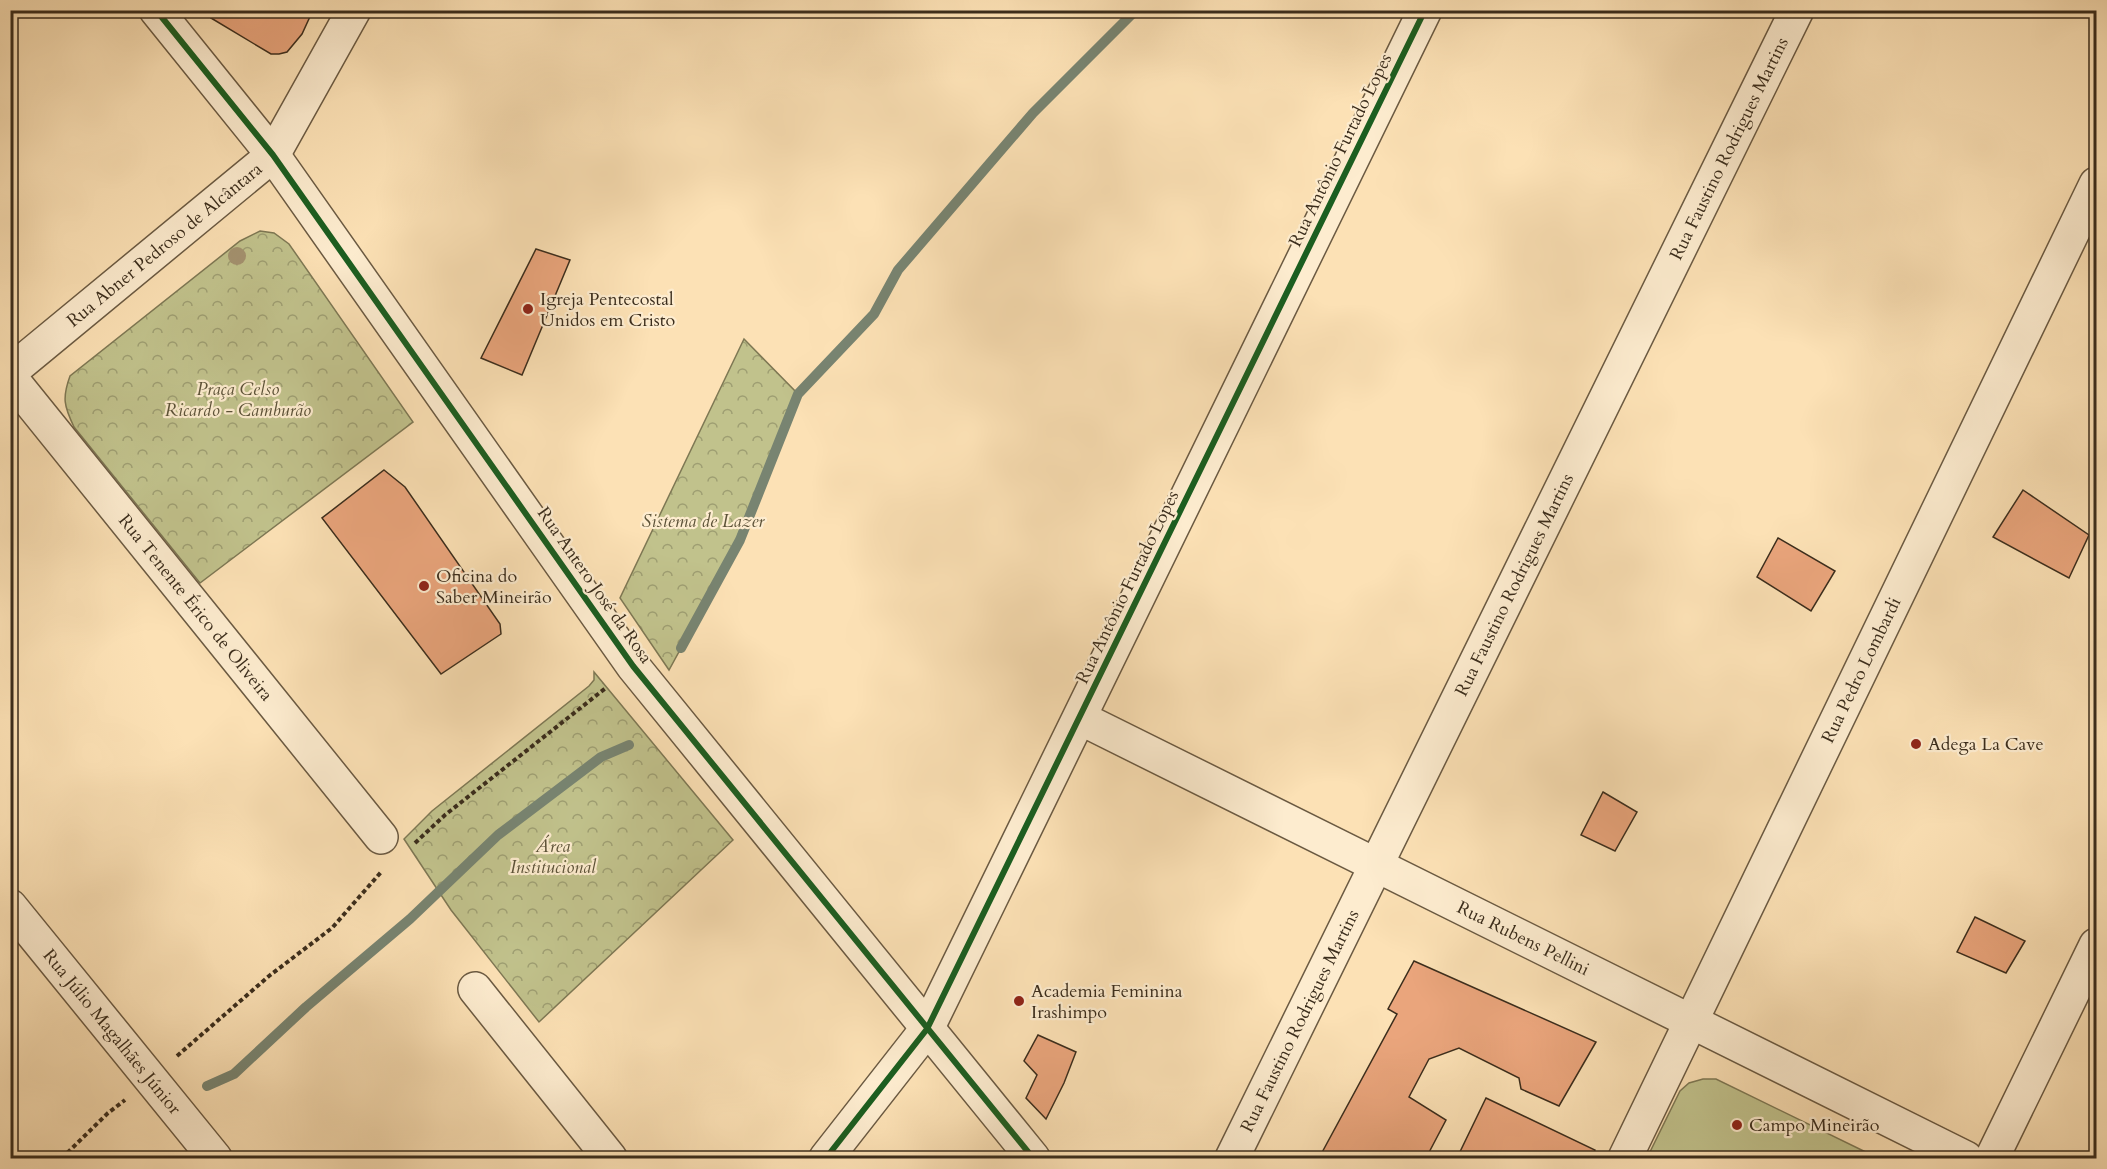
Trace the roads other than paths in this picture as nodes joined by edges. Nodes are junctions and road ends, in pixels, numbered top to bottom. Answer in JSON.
{"nodes":[{"id":1,"x":156,"y":10,"type":"edge"},
{"id":2,"x":354,"y":10,"type":"edge"},
{"id":3,"x":1425,"y":10,"type":"edge"},
{"id":4,"x":1797,"y":10,"type":"edge"},
{"id":5,"x":273,"y":155,"type":"junction"},
{"id":6,"x":2097,"y":184,"type":"edge"},
{"id":7,"x":10,"y":372,"type":"edge"},
{"id":8,"x":10,"y":377,"type":"edge"},
{"id":9,"x":1080,"y":718,"type":"junction"},
{"id":10,"x":381,"y":837,"type":"dead end"},
{"id":11,"x":1376,"y":865,"type":"junction"},
{"id":12,"x":10,"y":906,"type":"edge"},
{"id":13,"x":2097,"y":945,"type":"edge"},
{"id":14,"x":475,"y":989,"type":"dead end"},
{"id":15,"x":1692,"y":1022,"type":"junction"},
{"id":16,"x":927,"y":1029,"type":"junction"},
{"id":17,"x":215,"y":1158,"type":"edge"},
{"id":18,"x":610,"y":1158,"type":"edge"},
{"id":19,"x":826,"y":1158,"type":"edge"},
{"id":20,"x":1033,"y":1158,"type":"edge"},
{"id":21,"x":1232,"y":1158,"type":"edge"},
{"id":22,"x":1625,"y":1158,"type":"edge"},
{"id":23,"x":1966,"y":1158,"type":"edge"},
{"id":24,"x":1992,"y":1158,"type":"edge"}],
"edges":[{"from":1,"to":5,"type":"street","name":"Rua Antero José da Rosa"},
{"from":2,"to":5,"type":"street","name":"Rua Abner Pedroso de Alcântara"},
{"from":3,"to":9,"type":"street","name":"Rua Antônio Furtado Lopes"},
{"from":4,"to":11,"type":"street","name":"Rua Faustino Rodrigues Martins"},
{"from":5,"to":7,"type":"street","name":"Rua Abner Pedroso de Alcântara"},
{"from":5,"to":16,"type":"street","name":"Rua Antero José da Rosa"},
{"from":6,"to":15,"type":"street","name":"Rua Pedro Lombardi"},
{"from":8,"to":10,"type":"street","name":"Rua Tenente Érico de Oliveira"},
{"from":9,"to":11,"type":"street","name":"Rua Rubens Pellini"},
{"from":9,"to":16,"type":"street","name":"Rua Antônio Furtado Lopes"},
{"from":11,"to":15,"type":"street","name":"Rua Rubens Pellini"},
{"from":11,"to":21,"type":"street","name":"Rua Faustino Rodrigues Martins"},
{"from":12,"to":17,"type":"street","name":"Rua Júlio Magalhães Júnior"},
{"from":13,"to":24,"type":"street"},
{"from":14,"to":18,"type":"street"},
{"from":15,"to":22,"type":"street","name":"Rua Pedro Lombardi"},
{"from":15,"to":23,"type":"street","name":"Rua Rubens Pellini"},
{"from":16,"to":19,"type":"street","name":"Rua Antônio Furtado Lopes"},
{"from":16,"to":20,"type":"street","name":"Rua Antero José da Rosa"}]}
